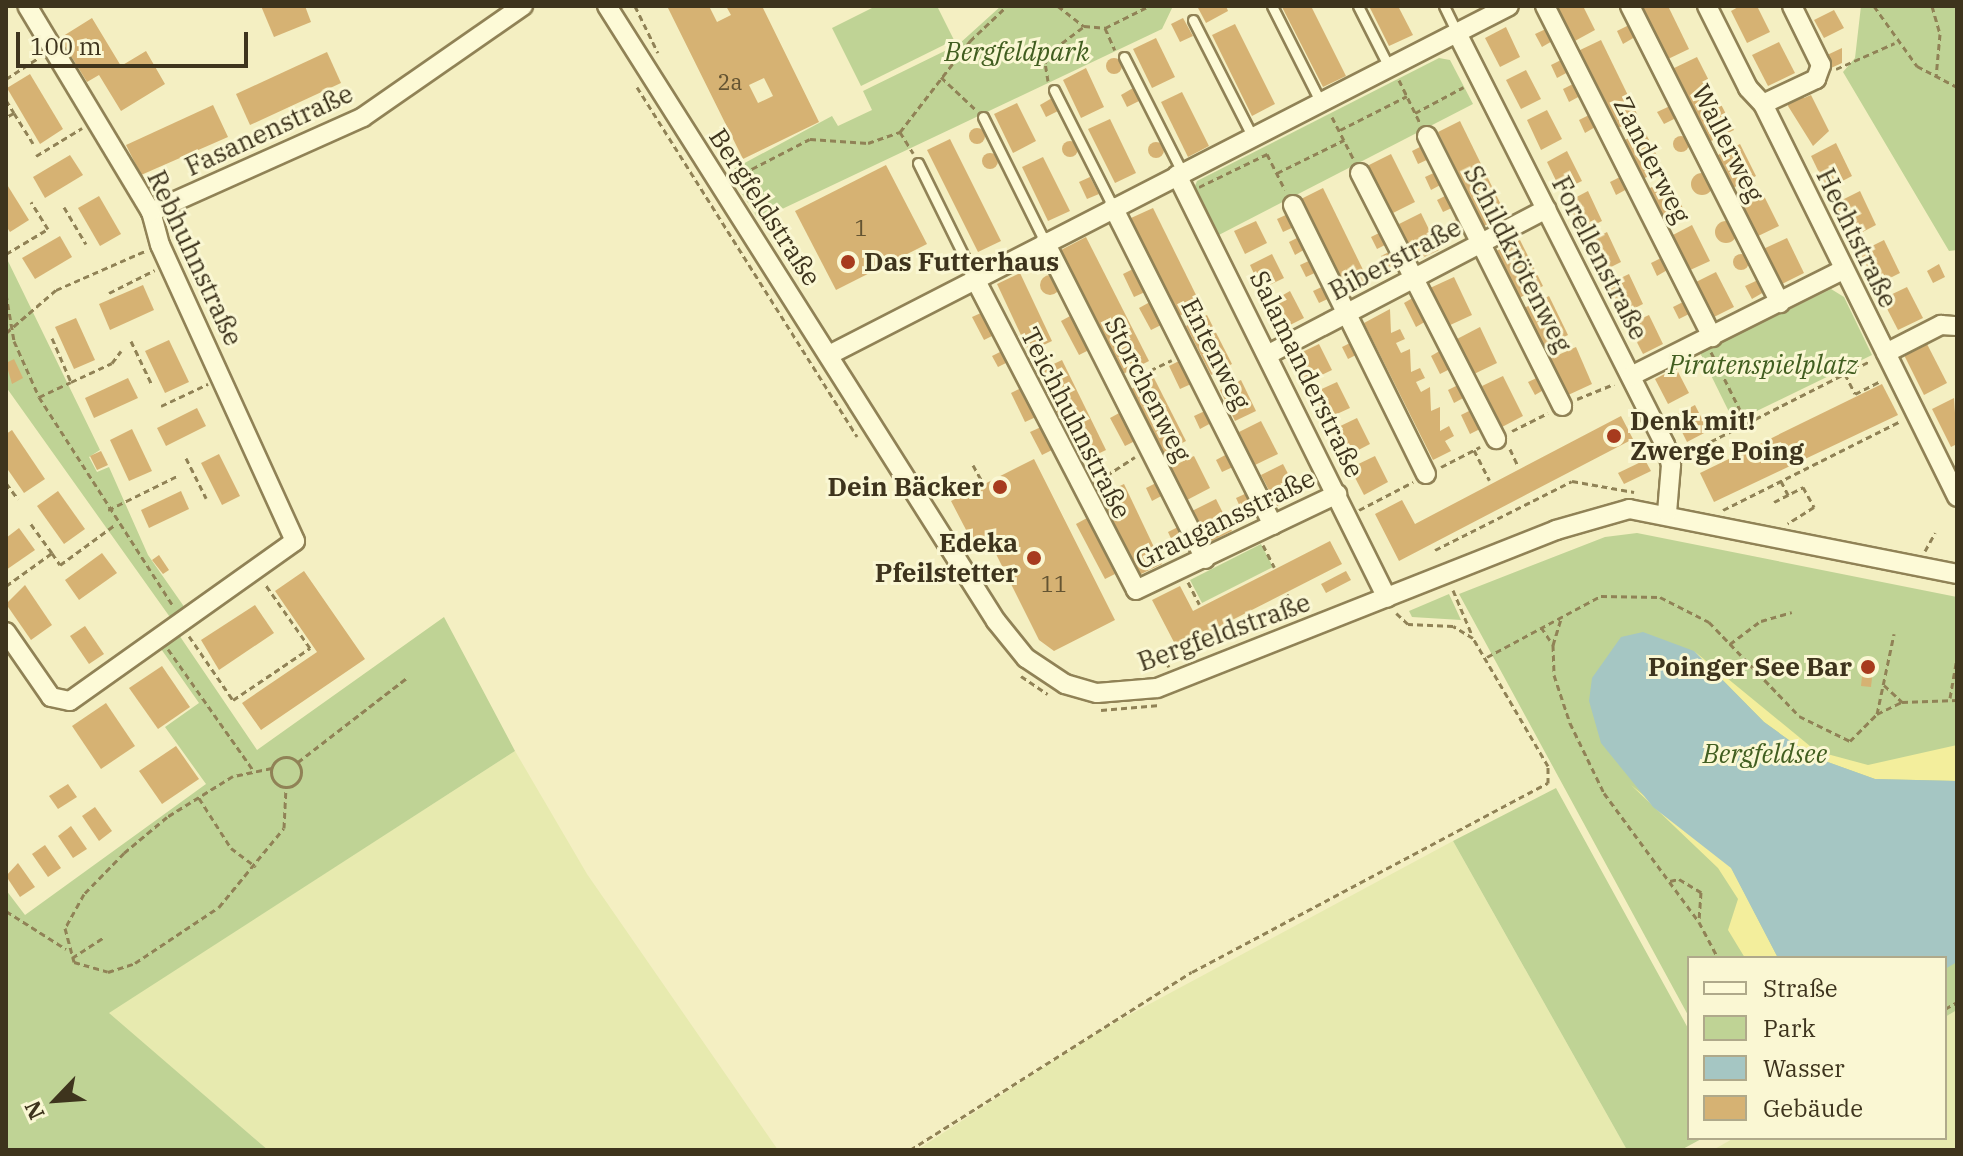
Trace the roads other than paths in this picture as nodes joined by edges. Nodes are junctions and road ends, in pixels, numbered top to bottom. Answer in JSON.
{"nodes":[{"id":1,"x":27,"y":6,"type":"edge"},
{"id":2,"x":523,"y":6,"type":"edge"},
{"id":3,"x":607,"y":6,"type":"edge"},
{"id":4,"x":1272,"y":6,"type":"edge"},
{"id":5,"x":1358,"y":6,"type":"edge"},
{"id":6,"x":1444,"y":6,"type":"edge"},
{"id":7,"x":1509,"y":6,"type":"edge"},
{"id":8,"x":1545,"y":6,"type":"edge"},
{"id":9,"x":1630,"y":6,"type":"edge"},
{"id":10,"x":1707,"y":6,"type":"edge"},
{"id":11,"x":1792,"y":6,"type":"edge"},
{"id":12,"x":1193,"y":20,"type":"dead end"},
{"id":13,"x":1457,"y":33,"type":"junction"},
{"id":14,"x":1124,"y":57,"type":"road end"},
{"id":15,"x":1390,"y":67,"type":"junction"},
{"id":16,"x":1054,"y":90,"type":"road end"},
{"id":17,"x":1320,"y":101,"type":"junction"},
{"id":18,"x":1763,"y":104,"type":"junction"},
{"id":19,"x":983,"y":117,"type":"road end"},
{"id":20,"x":1252,"y":136,"type":"junction"},
{"id":21,"x":1427,"y":136,"type":"road end"},
{"id":22,"x":918,"y":163,"type":"road end"},
{"id":23,"x":1179,"y":173,"type":"junction"},
{"id":24,"x":1360,"y":173,"type":"road end"},
{"id":25,"x":1293,"y":205,"type":"road end"},
{"id":26,"x":1113,"y":207,"type":"junction"},
{"id":27,"x":1546,"y":209,"type":"junction"},
{"id":28,"x":151,"y":212,"type":"junction"},
{"id":29,"x":1045,"y":242,"type":"junction"},
{"id":30,"x":1481,"y":243,"type":"junction"},
{"id":31,"x":1843,"y":270,"type":"junction"},
{"id":32,"x":1415,"y":276,"type":"junction"},
{"id":33,"x":974,"y":277,"type":"junction"},
{"id":34,"x":1780,"y":303,"type":"junction"},
{"id":35,"x":1348,"y":315,"type":"junction"},
{"id":36,"x":1957,"y":326,"type":"edge"},
{"id":37,"x":1710,"y":341,"type":"junction"},
{"id":38,"x":1886,"y":353,"type":"junction"},
{"id":39,"x":1269,"y":354,"type":"junction"},
{"id":40,"x":829,"y":355,"type":"junction"},
{"id":41,"x":1631,"y":376,"type":"junction"},
{"id":42,"x":1562,"y":406,"type":"dead end"},
{"id":43,"x":1502,"y":442,"type":"road end"},
{"id":44,"x":1426,"y":474,"type":"dead end"},
{"id":45,"x":1337,"y":494,"type":"junction"},
{"id":46,"x":1957,"y":497,"type":"edge"},
{"id":47,"x":1667,"y":513,"type":"junction"},
{"id":48,"x":1273,"y":525,"type":"junction"},
{"id":49,"x":1205,"y":559,"type":"junction"},
{"id":50,"x":1957,"y":574,"type":"edge"},
{"id":51,"x":1136,"y":590,"type":"joint"},
{"id":52,"x":1387,"y":598,"type":"junction"},
{"id":53,"x":6,"y":632,"type":"edge"}],
"edges":[{"from":1,"to":28,"type":"street","name":"Rebhuhnstraße"},
{"from":2,"to":28,"type":"street","name":"Fasanenstraße"},
{"from":3,"to":40,"type":"street","name":"Bergfeldstraße"},
{"from":4,"to":17,"type":"lane"},
{"from":5,"to":15,"type":"lane"},
{"from":6,"to":13,"type":"lane"},
{"from":7,"to":13,"type":"street"},
{"from":8,"to":37,"type":"street","name":"Zanderweg"},
{"from":9,"to":34,"type":"street","name":"Wallerweg"},
{"from":10,"to":18,"type":"street","name":"Hechtstraße"},
{"from":11,"to":18,"type":"street"},
{"from":12,"to":20,"type":"lane"},
{"from":13,"to":15,"type":"street"},
{"from":13,"to":27,"type":"street","name":"Forellenstraße"},
{"from":14,"to":23,"type":"lane"},
{"from":15,"to":17,"type":"street"},
{"from":16,"to":26,"type":"lane"},
{"from":17,"to":20,"type":"street"},
{"from":18,"to":31,"type":"street","name":"Hechtstraße"},
{"from":19,"to":29,"type":"lane"},
{"from":20,"to":23,"type":"street"},
{"from":21,"to":30,"type":"street","name":"Schildkrötenweg"},
{"from":22,"to":33,"type":"lane"},
{"from":23,"to":26,"type":"street"},
{"from":23,"to":39,"type":"street","name":"Salamanderstraße"},
{"from":24,"to":32,"type":"street"},
{"from":25,"to":35,"type":"street"},
{"from":26,"to":29,"type":"street"},
{"from":26,"to":48,"type":"street","name":"Entenweg"},
{"from":27,"to":30,"type":"street","name":"Biberstraße"},
{"from":27,"to":41,"type":"street","name":"Forellenstraße"},
{"from":28,"to":53,"type":"street","name":"Rebhuhnstraße"},
{"from":29,"to":33,"type":"street"},
{"from":29,"to":49,"type":"street","name":"Storchenweg"},
{"from":30,"to":32,"type":"street","name":"Biberstraße"},
{"from":30,"to":42,"type":"street","name":"Schildkrötenweg"},
{"from":31,"to":34,"type":"street"},
{"from":31,"to":38,"type":"street","name":"Hechtstraße"},
{"from":32,"to":35,"type":"street","name":"Biberstraße"},
{"from":32,"to":43,"type":"street"},
{"from":33,"to":40,"type":"street"},
{"from":33,"to":51,"type":"street","name":"Teichhuhnstraße"},
{"from":34,"to":37,"type":"street"},
{"from":35,"to":39,"type":"street","name":"Biberstraße"},
{"from":35,"to":44,"type":"street"},
{"from":36,"to":38,"type":"street"},
{"from":37,"to":41,"type":"street"},
{"from":38,"to":46,"type":"street","name":"Hechtstraße"},
{"from":39,"to":45,"type":"street","name":"Salamanderstraße"},
{"from":40,"to":52,"type":"street","name":"Bergfeldstraße"},
{"from":41,"to":47,"type":"street","name":"Forellenstraße"},
{"from":45,"to":48,"type":"street","name":"Graugansstraße"},
{"from":45,"to":52,"type":"street","name":"Salamanderstraße"},
{"from":47,"to":50,"type":"street","name":"Bergfeldstraße"},
{"from":47,"to":52,"type":"street","name":"Bergfeldstraße"},
{"from":48,"to":49,"type":"street","name":"Graugansstraße"},
{"from":49,"to":51,"type":"street","name":"Graugansstraße"}]}
